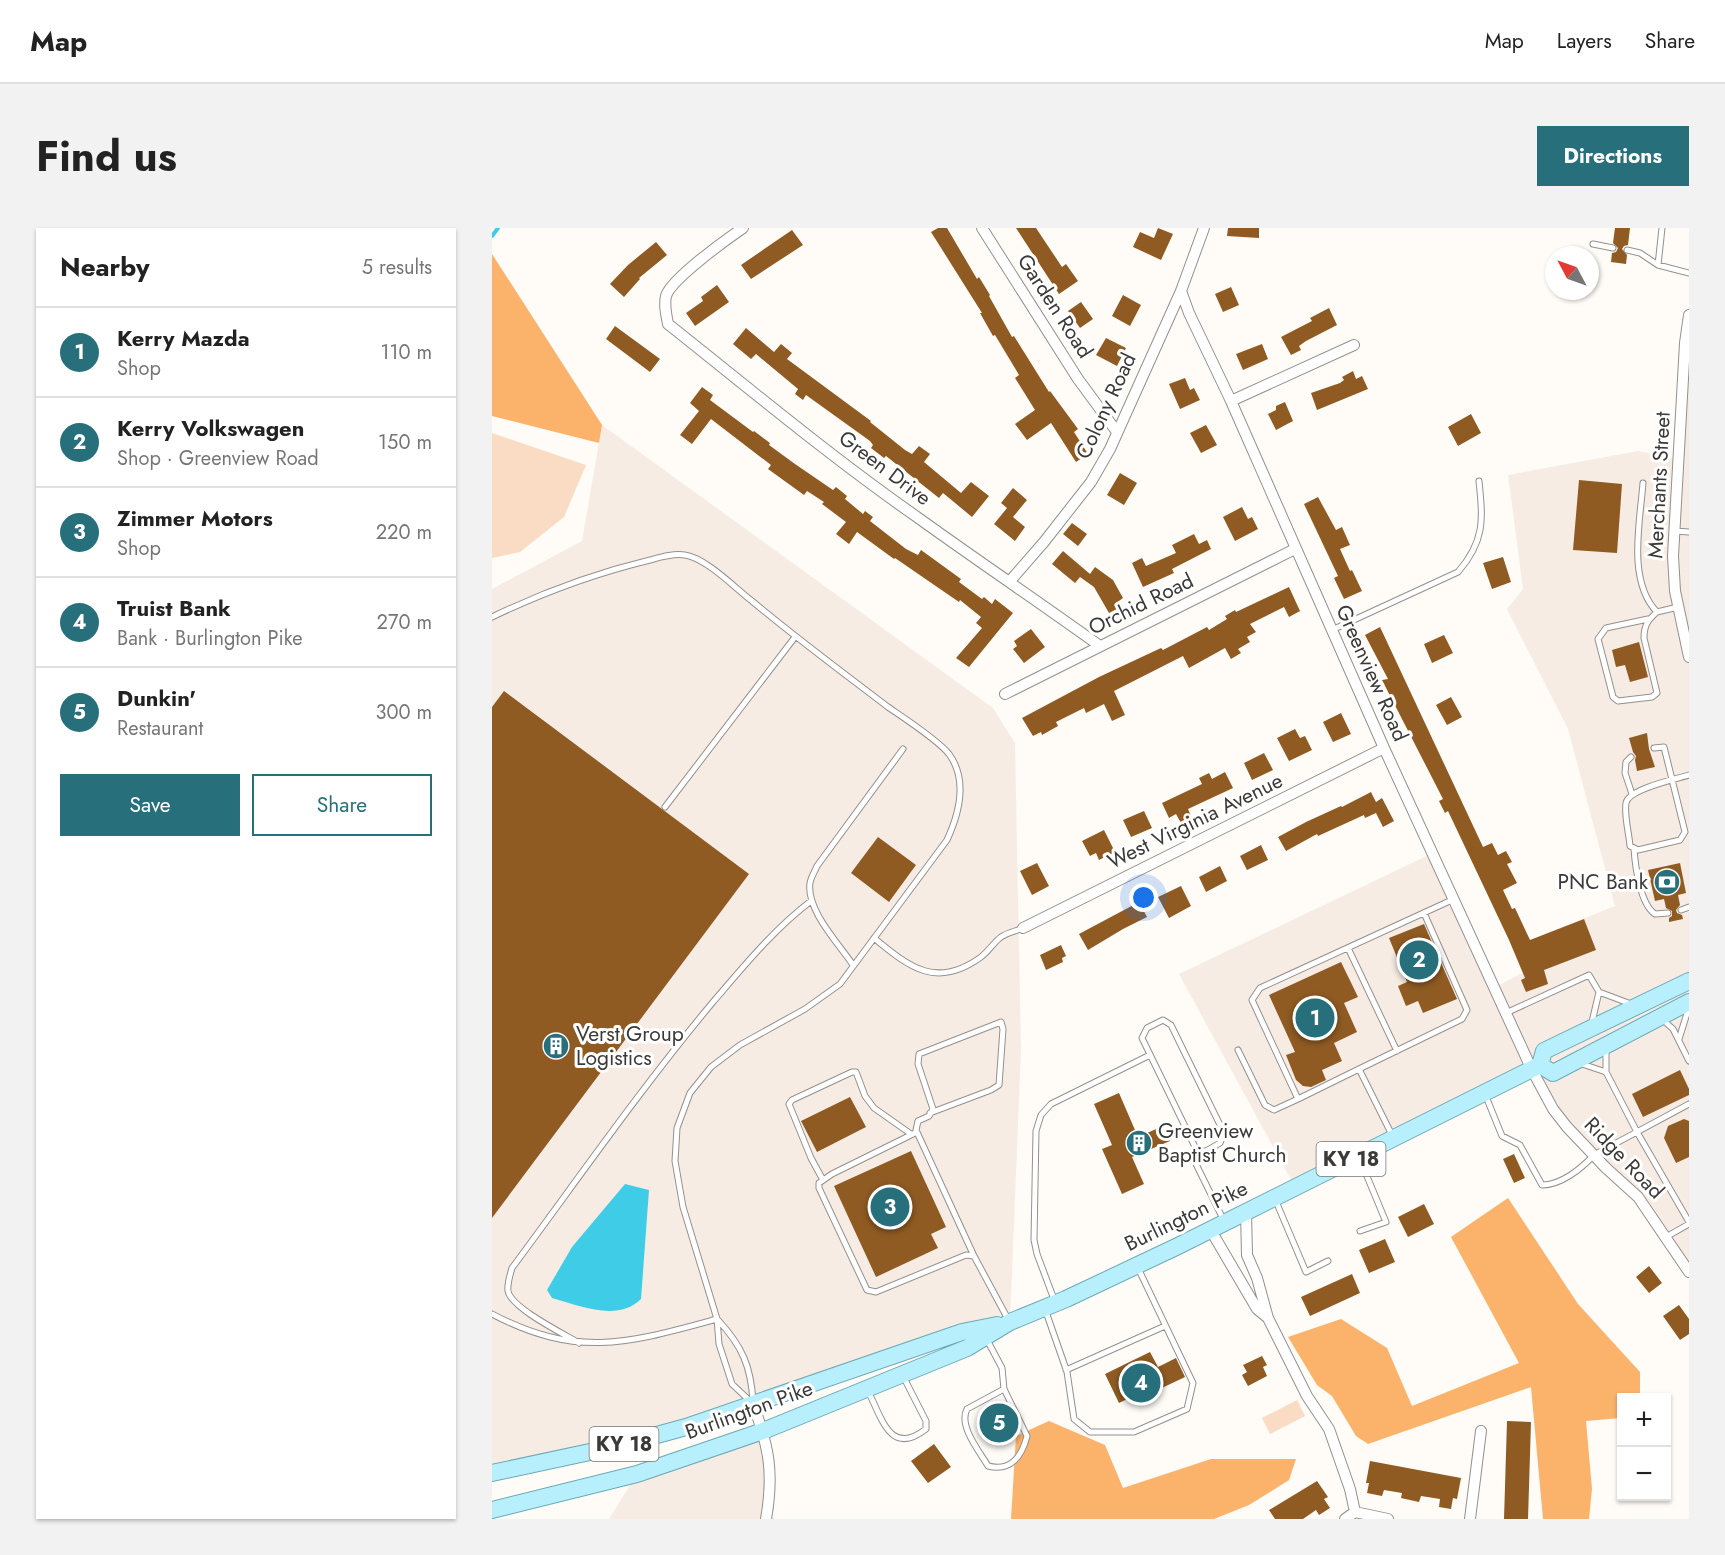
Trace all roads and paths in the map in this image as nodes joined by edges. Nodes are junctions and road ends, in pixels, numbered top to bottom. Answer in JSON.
{"nodes":[{"id":1,"x":743,"y":228,"type":"edge"},
{"id":2,"x":982,"y":228,"type":"edge"},
{"id":3,"x":1204,"y":228,"type":"edge"},
{"id":4,"x":1662,"y":228,"type":"edge"},
{"id":5,"x":1593,"y":244,"type":"dead end"},
{"id":6,"x":1613,"y":248,"type":"dead end"},
{"id":7,"x":1627,"y":250,"type":"dead end"},
{"id":8,"x":1658,"y":265,"type":"junction"},
{"id":9,"x":1689,"y":273,"type":"edge"},
{"id":10,"x":1181,"y":291,"type":"junction"},
{"id":11,"x":1689,"y":315,"type":"edge"},
{"id":12,"x":1354,"y":345,"type":"dead end"},
{"id":13,"x":1231,"y":401,"type":"junction"},
{"id":14,"x":1117,"y":432,"type":"junction"},
{"id":15,"x":1479,"y":481,"type":"dead end"},
{"id":16,"x":1643,"y":483,"type":"dead end"},
{"id":17,"x":1674,"y":531,"type":"junction"},
{"id":18,"x":1689,"y":532,"type":"edge"},
{"id":19,"x":1295,"y":549,"type":"junction"},
{"id":20,"x":1010,"y":581,"type":"junction"},
{"id":21,"x":1678,"y":607,"type":"junction"},
{"id":22,"x":1658,"y":612,"type":"junction"},
{"id":23,"x":492,"y":617,"type":"edge"},
{"id":24,"x":1648,"y":619,"type":"junction"},
{"id":25,"x":1332,"y":630,"type":"junction"},
{"id":26,"x":795,"y":637,"type":"junction"},
{"id":27,"x":1100,"y":646,"type":"junction"},
{"id":28,"x":1689,"y":657,"type":"edge"},
{"id":29,"x":1005,"y":694,"type":"dead end"},
{"id":30,"x":1384,"y":748,"type":"junction"},
{"id":31,"x":1654,"y":748,"type":"dead end"},
{"id":32,"x":903,"y":749,"type":"dead end"},
{"id":33,"x":1631,"y":756,"type":"dead end"},
{"id":34,"x":1689,"y":775,"type":"edge"},
{"id":35,"x":1672,"y":780,"type":"junction"},
{"id":36,"x":1632,"y":795,"type":"junction"},
{"id":37,"x":665,"y":807,"type":"dead end"},
{"id":38,"x":1682,"y":836,"type":"junction"},
{"id":39,"x":1689,"y":840,"type":"edge"},
{"id":40,"x":1634,"y":848,"type":"junction"},
{"id":41,"x":1454,"y":899,"type":"junction"},
{"id":42,"x":811,"y":901,"type":"junction"},
{"id":43,"x":1689,"y":908,"type":"edge"},
{"id":44,"x":1681,"y":910,"type":"dead end"},
{"id":45,"x":1424,"y":913,"type":"junction"},
{"id":46,"x":1668,"y":913,"type":"dead end"},
{"id":47,"x":1023,"y":928,"type":"joint"},
{"id":48,"x":874,"y":938,"type":"junction"},
{"id":49,"x":1348,"y":948,"type":"junction"},
{"id":50,"x":854,"y":965,"type":"junction"},
{"id":51,"x":1689,"y":981,"type":"edge"},
{"id":52,"x":1599,"y":992,"type":"junction"},
{"id":53,"x":1689,"y":1004,"type":"edge"},
{"id":54,"x":1638,"y":1006,"type":"junction"},
{"id":55,"x":1506,"y":1012,"type":"junction"},
{"id":56,"x":1658,"y":1018,"type":"junction"},
{"id":57,"x":1589,"y":1029,"type":"junction"},
{"id":58,"x":1679,"y":1039,"type":"junction"},
{"id":59,"x":1606,"y":1045,"type":"junction"},
{"id":60,"x":1239,"y":1050,"type":"dead end"},
{"id":61,"x":1397,"y":1051,"type":"junction"},
{"id":62,"x":1149,"y":1054,"type":"junction"},
{"id":63,"x":1689,"y":1061,"type":"edge"},
{"id":64,"x":1573,"y":1063,"type":"junction"},
{"id":65,"x":1536,"y":1068,"type":"junction"},
{"id":66,"x":1359,"y":1069,"type":"junction"},
{"id":67,"x":1606,"y":1072,"type":"junction"},
{"id":68,"x":1485,"y":1093,"type":"junction"},
{"id":69,"x":1298,"y":1099,"type":"junction"},
{"id":70,"x":1689,"y":1104,"type":"edge"},
{"id":71,"x":930,"y":1113,"type":"junction"},
{"id":72,"x":1637,"y":1132,"type":"junction"},
{"id":73,"x":914,"y":1133,"type":"junction"},
{"id":74,"x":1394,"y":1138,"type":"junction"},
{"id":75,"x":1197,"y":1151,"type":"junction"},
{"id":76,"x":1594,"y":1155,"type":"junction"},
{"id":77,"x":1359,"y":1156,"type":"junction"},
{"id":78,"x":823,"y":1180,"type":"junction"},
{"id":79,"x":1274,"y":1198,"type":"junction"},
{"id":80,"x":1246,"y":1212,"type":"junction"},
{"id":81,"x":1689,"y":1223,"type":"edge"},
{"id":82,"x":1217,"y":1226,"type":"junction"},
{"id":83,"x":1360,"y":1231,"type":"dead end"},
{"id":84,"x":1665,"y":1237,"type":"junction"},
{"id":85,"x":974,"y":1256,"type":"junction"},
{"id":86,"x":1328,"y":1261,"type":"dead end"},
{"id":87,"x":1137,"y":1265,"type":"junction"},
{"id":88,"x":1689,"y":1272,"type":"edge"},
{"id":89,"x":1050,"y":1305,"type":"junction"},
{"id":90,"x":492,"y":1314,"type":"edge"},
{"id":91,"x":1268,"y":1318,"type":"junction"},
{"id":92,"x":717,"y":1319,"type":"junction"},
{"id":93,"x":1010,"y":1322,"type":"junction"},
{"id":94,"x":1165,"y":1326,"type":"junction"},
{"id":95,"x":986,"y":1337,"type":"junction"},
{"id":96,"x":579,"y":1343,"type":"junction"},
{"id":97,"x":1066,"y":1370,"type":"junction"},
{"id":98,"x":903,"y":1376,"type":"junction"},
{"id":99,"x":1004,"y":1389,"type":"junction"},
{"id":100,"x":867,"y":1390,"type":"junction"},
{"id":101,"x":753,"y":1404,"type":"junction"},
{"id":102,"x":763,"y":1431,"type":"junction"},
{"id":103,"x":1481,"y":1431,"type":"dead end"},
{"id":104,"x":492,"y":1473,"type":"edge"},
{"id":105,"x":492,"y":1510,"type":"edge"},
{"id":106,"x":1355,"y":1512,"type":"junction"},
{"id":107,"x":766,"y":1519,"type":"edge"},
{"id":108,"x":1345,"y":1519,"type":"edge"},
{"id":109,"x":1388,"y":1519,"type":"edge"},
{"id":110,"x":1470,"y":1519,"type":"edge"}],
"edges":[{"from":1,"to":20,"type":"street","name":"Green Drive"},
{"from":2,"to":14,"type":"street","name":"Garden Road"},
{"from":3,"to":10,"type":"street","name":"Colony Road"},
{"from":4,"to":8,"type":"lane"},
{"from":5,"to":6,"type":"lane"},
{"from":7,"to":8,"type":"lane"},
{"from":8,"to":9,"type":"lane"},
{"from":10,"to":13,"type":"street","name":"Greenview Road"},
{"from":10,"to":14,"type":"street","name":"Colony Road"},
{"from":11,"to":17,"type":"street","name":"Merchants Street"},
{"from":12,"to":13,"type":"street"},
{"from":13,"to":19,"type":"street","name":"Greenview Road"},
{"from":14,"to":20,"type":"street","name":"Colony Road"},
{"from":15,"to":25,"type":"lane"},
{"from":16,"to":22,"type":"lane"},
{"from":17,"to":18,"type":"lane"},
{"from":17,"to":21,"type":"street","name":"Merchants Street"},
{"from":19,"to":25,"type":"street","name":"Greenview Road"},
{"from":19,"to":27,"type":"street","name":"Orchid Road"},
{"from":20,"to":27,"type":"street","name":"Green Drive"},
{"from":21,"to":22,"type":"lane"},
{"from":21,"to":28,"type":"street","name":"Merchants Street"},
{"from":22,"to":24,"type":"lane"},
{"from":23,"to":26,"type":"lane"},
{"from":24,"to":24,"type":"lane"},
{"from":25,"to":30,"type":"street","name":"Greenview Road"},
{"from":26,"to":37,"type":"lane"},
{"from":26,"to":48,"type":"lane"},
{"from":27,"to":29,"type":"street","name":"Orchid Road"},
{"from":30,"to":41,"type":"street","name":"Greenview Road"},
{"from":30,"to":47,"type":"street","name":"West Virginia Avenue"},
{"from":31,"to":35,"type":"lane"},
{"from":32,"to":42,"type":"lane"},
{"from":33,"to":36,"type":"lane"},
{"from":34,"to":35,"type":"lane"},
{"from":35,"to":36,"type":"lane"},
{"from":35,"to":38,"type":"lane"},
{"from":36,"to":40,"type":"lane"},
{"from":38,"to":39,"type":"lane"},
{"from":38,"to":40,"type":"lane"},
{"from":40,"to":46,"type":"lane"},
{"from":41,"to":45,"type":"lane"},
{"from":41,"to":55,"type":"street","name":"Greenview Road"},
{"from":42,"to":50,"type":"lane"},
{"from":42,"to":96,"type":"lane"},
{"from":43,"to":44,"type":"lane"},
{"from":45,"to":49,"type":"lane"},
{"from":45,"to":61,"type":"lane"},
{"from":47,"to":48,"type":"lane"},
{"from":48,"to":50,"type":"lane"},
{"from":49,"to":61,"type":"lane"},
{"from":49,"to":69,"type":"lane"},
{"from":50,"to":92,"type":"lane"},
{"from":51,"to":54,"type":"main road","name":"Burlington Pike","number":"KY 18"},
{"from":52,"to":54,"type":"lane"},
{"from":52,"to":55,"type":"lane"},
{"from":52,"to":57,"type":"lane"},
{"from":53,"to":56,"type":"main road","name":"Burlington Pike","number":"KY 18"},
{"from":53,"to":58,"type":"lane"},
{"from":54,"to":57,"type":"main road","name":"Burlington Pike","number":"KY 18"},
{"from":55,"to":65,"type":"street","name":"Greenview Road"},
{"from":56,"to":58,"type":"lane"},
{"from":56,"to":59,"type":"main road","name":"Burlington Pike","number":"KY 18"},
{"from":57,"to":65,"type":"main road","name":"Burlington Pike","number":"KY 18"},
{"from":58,"to":63,"type":"lane"},
{"from":59,"to":64,"type":"main road","name":"Burlington Pike","number":"KY 18"},
{"from":59,"to":67,"type":"lane"},
{"from":60,"to":69,"type":"lane"},
{"from":61,"to":66,"type":"lane"},
{"from":62,"to":75,"type":"lane"},
{"from":62,"to":75,"type":"lane"},
{"from":62,"to":89,"type":"lane"},
{"from":64,"to":65,"type":"main road","name":"Burlington Pike","number":"KY 18"},
{"from":64,"to":67,"type":"lane"},
{"from":65,"to":68,"type":"main road","name":"Burlington Pike","number":"KY 18"},
{"from":65,"to":76,"type":"street","name":"Ridge Road"},
{"from":66,"to":69,"type":"lane"},
{"from":66,"to":74,"type":"lane"},
{"from":67,"to":72,"type":"lane"},
{"from":68,"to":74,"type":"main road","name":"Burlington Pike","number":"KY 18"},
{"from":68,"to":76,"type":"lane"},
{"from":70,"to":72,"type":"lane"},
{"from":71,"to":71,"type":"lane"},
{"from":71,"to":73,"type":"lane"},
{"from":72,"to":76,"type":"lane"},
{"from":72,"to":81,"type":"lane"},
{"from":73,"to":78,"type":"lane"},
{"from":73,"to":78,"type":"lane"},
{"from":73,"to":85,"type":"lane"},
{"from":74,"to":77,"type":"main road","name":"Burlington Pike","number":"KY 18"},
{"from":75,"to":82,"type":"lane"},
{"from":76,"to":84,"type":"street","name":"Ridge Road"},
{"from":77,"to":79,"type":"main road","name":"Burlington Pike","number":"KY 18"},
{"from":77,"to":83,"type":"lane"},
{"from":78,"to":85,"type":"lane"},
{"from":79,"to":80,"type":"main road","name":"Burlington Pike","number":"KY 18"},
{"from":79,"to":86,"type":"lane"},
{"from":80,"to":82,"type":"main road","name":"Burlington Pike","number":"KY 18"},
{"from":80,"to":91,"type":"street"},
{"from":81,"to":84,"type":"lane"},
{"from":82,"to":87,"type":"main road","name":"Burlington Pike","number":"KY 18"},
{"from":82,"to":91,"type":"street"},
{"from":84,"to":88,"type":"street","name":"Ridge Road"},
{"from":85,"to":93,"type":"lane"},
{"from":87,"to":89,"type":"main road","name":"Burlington Pike","number":"KY 18"},
{"from":87,"to":94,"type":"lane"},
{"from":89,"to":93,"type":"main road","name":"Burlington Pike","number":"KY 18"},
{"from":89,"to":97,"type":"lane"},
{"from":90,"to":96,"type":"lane"},
{"from":91,"to":106,"type":"street"},
{"from":92,"to":96,"type":"lane"},
{"from":92,"to":101,"type":"lane"},
{"from":92,"to":101,"type":"lane"},
{"from":93,"to":95,"type":"main road","name":"Burlington Pike","number":"KY 18"},
{"from":93,"to":101,"type":"main road","name":"Burlington Pike","number":"KY 18"},
{"from":94,"to":97,"type":"lane"},
{"from":94,"to":97,"type":"lane"},
{"from":95,"to":98,"type":"main road","name":"Burlington Pike","number":"KY 18"},
{"from":95,"to":99,"type":"lane"},
{"from":98,"to":100,"type":"main road","name":"Burlington Pike","number":"KY 18"},
{"from":98,"to":100,"type":"lane"},
{"from":99,"to":99,"type":"lane"},
{"from":100,"to":102,"type":"main road","name":"Burlington Pike","number":"KY 18"},
{"from":101,"to":102,"type":"street"},
{"from":101,"to":104,"type":"main road","name":"Burlington Pike","number":"KY 18"},
{"from":102,"to":105,"type":"main road","name":"Burlington Pike","number":"KY 18"},
{"from":102,"to":107,"type":"street"},
{"from":103,"to":110,"type":"street"},
{"from":106,"to":108,"type":"street"},
{"from":106,"to":109,"type":"street"}]}
